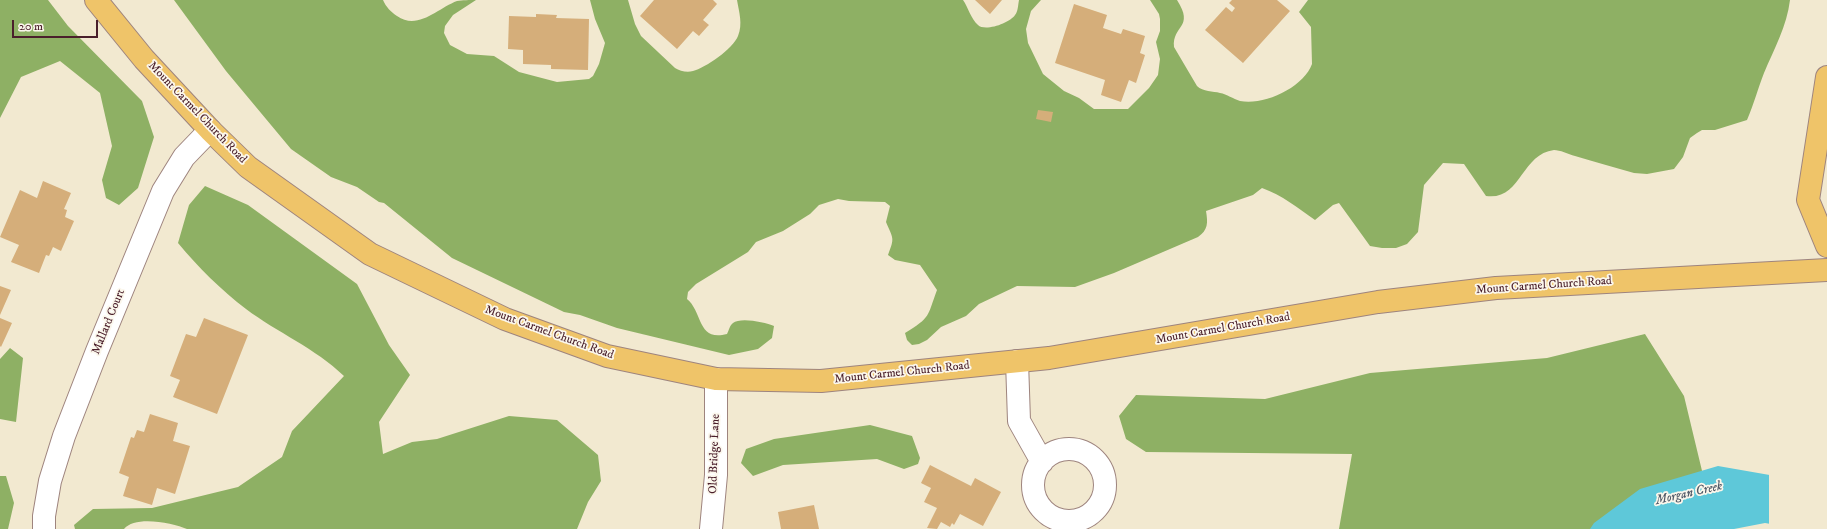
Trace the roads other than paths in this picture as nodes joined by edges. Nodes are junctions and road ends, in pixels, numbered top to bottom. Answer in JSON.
{"nodes":[{"id":1,"x":96,"y":0,"type":"edge"},
{"id":2,"x":1827,"y":78,"type":"edge"},
{"id":3,"x":210,"y":130,"type":"junction"},
{"id":4,"x":1827,"y":246,"type":"edge"},
{"id":5,"x":1827,"y":270,"type":"edge"},
{"id":6,"x":1017,"y":361,"type":"junction"},
{"id":7,"x":716,"y":379,"type":"junction"},
{"id":8,"x":1042,"y":462,"type":"dead end"},
{"id":9,"x":44,"y":529,"type":"edge"},
{"id":10,"x":711,"y":529,"type":"edge"}],
"edges":[{"from":1,"to":3,"type":"main road","name":"Mount Carmel Church Road"},
{"from":2,"to":4,"type":"main road"},
{"from":3,"to":7,"type":"main road","name":"Mount Carmel Church Road"},
{"from":3,"to":9,"type":"street","name":"Mallard Court"},
{"from":5,"to":6,"type":"main road","name":"Mount Carmel Church Road"},
{"from":6,"to":7,"type":"main road","name":"Mount Carmel Church Road"},
{"from":6,"to":8,"type":"street"},
{"from":7,"to":10,"type":"street","name":"Old Bridge Lane"}]}
